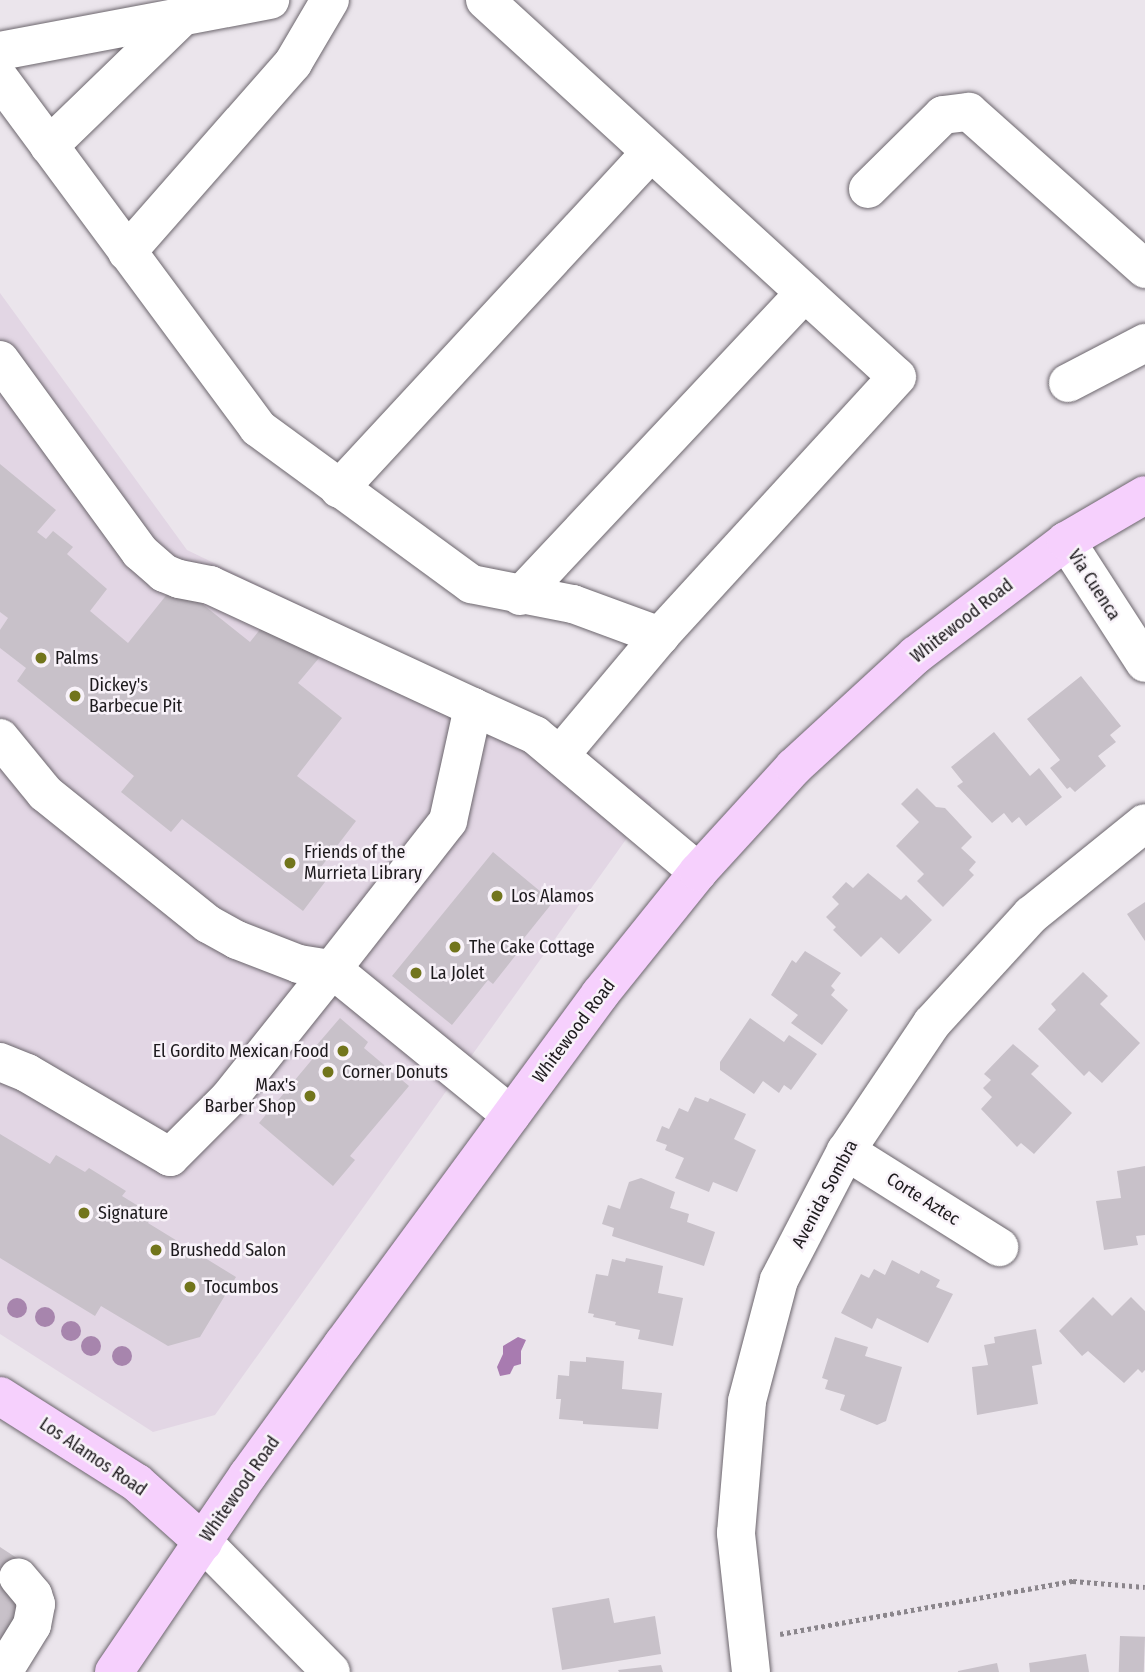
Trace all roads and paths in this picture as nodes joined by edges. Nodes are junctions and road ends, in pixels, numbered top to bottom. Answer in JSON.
{"nodes":[{"id":1,"x":270,"y":0,"type":"edge"},
{"id":2,"x":330,"y":0,"type":"edge"},
{"id":3,"x":485,"y":0,"type":"edge"},
{"id":4,"x":183,"y":16,"type":"junction"},
{"id":5,"x":0,"y":51,"type":"edge"},
{"id":6,"x":0,"y":79,"type":"edge"},
{"id":7,"x":49,"y":146,"type":"junction"},
{"id":8,"x":651,"y":152,"type":"junction"},
{"id":9,"x":867,"y":190,"type":"dead end"},
{"id":10,"x":127,"y":252,"type":"junction"},
{"id":11,"x":1145,"y":269,"type":"edge"},
{"id":12,"x":805,"y":293,"type":"junction"},
{"id":13,"x":1145,"y":342,"type":"edge"},
{"id":14,"x":0,"y":360,"type":"edge"},
{"id":15,"x":1068,"y":383,"type":"dead end"},
{"id":16,"x":339,"y":489,"type":"junction"},
{"id":17,"x":1145,"y":495,"type":"edge"},
{"id":18,"x":1066,"y":541,"type":"junction"},
{"id":19,"x":520,"y":596,"type":"junction"},
{"id":20,"x":660,"y":636,"type":"junction"},
{"id":21,"x":1145,"y":663,"type":"edge"},
{"id":22,"x":473,"y":707,"type":"junction"},
{"id":23,"x":0,"y":738,"type":"edge"},
{"id":24,"x":561,"y":754,"type":"junction"},
{"id":25,"x":1145,"y":823,"type":"edge"},
{"id":26,"x":698,"y":872,"type":"junction"},
{"id":27,"x":332,"y":969,"type":"junction"},
{"id":28,"x":0,"y":1062,"type":"edge"},
{"id":29,"x":511,"y":1115,"type":"junction"},
{"id":30,"x":846,"y":1152,"type":"junction"},
{"id":31,"x":999,"y":1247,"type":"dead end"},
{"id":32,"x":0,"y":1396,"type":"edge"},
{"id":33,"x":203,"y":1542,"type":"junction"},
{"id":34,"x":18,"y":1577,"type":"dead end"},
{"id":35,"x":1145,"y":1587,"type":"edge"},
{"id":36,"x":749,"y":1656,"type":"edge"},
{"id":37,"x":3,"y":1672,"type":"edge"},
{"id":38,"x":114,"y":1672,"type":"edge"},
{"id":39,"x":331,"y":1672,"type":"edge"}],
"edges":[{"from":1,"to":4,"type":"street"},
{"from":2,"to":10,"type":"street"},
{"from":3,"to":8,"type":"street"},
{"from":4,"to":5,"type":"street"},
{"from":4,"to":7,"type":"street"},
{"from":6,"to":7,"type":"street"},
{"from":7,"to":10,"type":"street"},
{"from":8,"to":12,"type":"street"},
{"from":8,"to":16,"type":"street"},
{"from":9,"to":11,"type":"street"},
{"from":10,"to":16,"type":"street"},
{"from":12,"to":19,"type":"street"},
{"from":12,"to":20,"type":"street"},
{"from":13,"to":15,"type":"street"},
{"from":14,"to":22,"type":"street"},
{"from":16,"to":19,"type":"street"},
{"from":17,"to":18,"type":"main road","name":"Whitewood Road"},
{"from":18,"to":21,"type":"street","name":"Via Cuenca"},
{"from":18,"to":26,"type":"main road","name":"Whitewood Road"},
{"from":19,"to":20,"type":"street"},
{"from":20,"to":24,"type":"street"},
{"from":22,"to":24,"type":"street"},
{"from":22,"to":27,"type":"street"},
{"from":23,"to":27,"type":"street"},
{"from":24,"to":26,"type":"street"},
{"from":25,"to":30,"type":"street","name":"Avenida Sombra"},
{"from":26,"to":29,"type":"main road","name":"Whitewood Road"},
{"from":27,"to":28,"type":"street"},
{"from":27,"to":29,"type":"street"},
{"from":29,"to":33,"type":"main road","name":"Whitewood Road"},
{"from":30,"to":31,"type":"street","name":"Corte Aztec"},
{"from":30,"to":36,"type":"street","name":"Avenida Sombra"},
{"from":32,"to":33,"type":"main road","name":"Los Alamos Road"},
{"from":33,"to":38,"type":"main road","name":"Whitewood Road"},
{"from":33,"to":39,"type":"street","name":"Los Alamos Road"},
{"from":34,"to":37,"type":"street"},
{"from":35,"to":36,"type":"path"}]}
